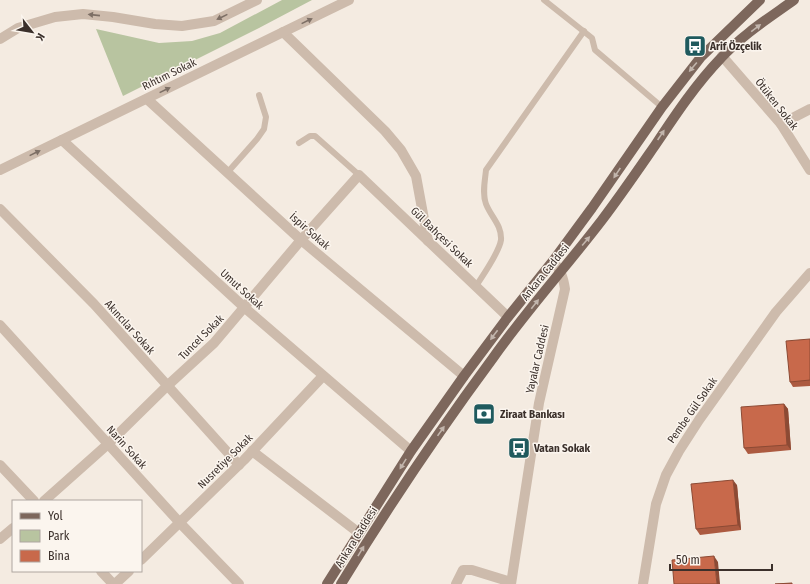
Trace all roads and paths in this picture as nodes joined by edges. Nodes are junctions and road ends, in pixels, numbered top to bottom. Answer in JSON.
{"nodes":[{"id":1,"x":257,"y":0,"type":"edge"},
{"id":2,"x":349,"y":0,"type":"edge"},
{"id":3,"x":544,"y":0,"type":"edge"},
{"id":4,"x":760,"y":0,"type":"edge"},
{"id":5,"x":794,"y":0,"type":"edge"},
{"id":6,"x":584,"y":31,"type":"junction"},
{"id":7,"x":283,"y":32,"type":"junction"},
{"id":8,"x":0,"y":38,"type":"edge"},
{"id":9,"x":722,"y":56,"type":"junction"},
{"id":10,"x":259,"y":95,"type":"dead end"},
{"id":11,"x":147,"y":99,"type":"junction"},
{"id":12,"x":662,"y":107,"type":"junction"},
{"id":13,"x":810,"y":109,"type":"edge"},
{"id":14,"x":781,"y":124,"type":"junction"},
{"id":15,"x":62,"y":140,"type":"junction"},
{"id":16,"x":298,"y":144,"type":"dead end"},
{"id":17,"x":0,"y":170,"type":"edge"},
{"id":18,"x":810,"y":170,"type":"edge"},
{"id":19,"x":227,"y":172,"type":"junction"},
{"id":20,"x":359,"y":175,"type":"junction"},
{"id":21,"x":0,"y":209,"type":"edge"},
{"id":22,"x":301,"y":240,"type":"junction"},
{"id":23,"x":428,"y":241,"type":"junction"},
{"id":24,"x":553,"y":261,"type":"junction"},
{"id":25,"x":561,"y":271,"type":"junction"},
{"id":26,"x":810,"y":273,"type":"edge"},
{"id":27,"x":476,"y":286,"type":"junction"},
{"id":28,"x":245,"y":308,"type":"junction"},
{"id":29,"x":508,"y":317,"type":"junction"},
{"id":30,"x":0,"y":324,"type":"edge"},
{"id":31,"x":323,"y":376,"type":"junction"},
{"id":32,"x":464,"y":376,"type":"junction"},
{"id":33,"x":167,"y":386,"type":"junction"},
{"id":34,"x":108,"y":444,"type":"junction"},
{"id":35,"x":252,"y":451,"type":"junction"},
{"id":36,"x":411,"y":451,"type":"junction"},
{"id":37,"x":0,"y":465,"type":"edge"},
{"id":38,"x":238,"y":465,"type":"junction"},
{"id":39,"x":33,"y":500,"type":"edge"},
{"id":40,"x":45,"y":500,"type":"edge"},
{"id":41,"x":180,"y":523,"type":"junction"},
{"id":42,"x":12,"y":529,"type":"edge"},
{"id":43,"x":359,"y":533,"type":"junction"},
{"id":44,"x":0,"y":539,"type":"edge"},
{"id":45,"x":142,"y":559,"type":"edge"},
{"id":46,"x":102,"y":572,"type":"edge"},
{"id":47,"x":128,"y":572,"type":"edge"},
{"id":48,"x":511,"y":583,"type":"edge"},
{"id":49,"x":114,"y":584,"type":"edge"},
{"id":50,"x":239,"y":584,"type":"edge"},
{"id":51,"x":327,"y":584,"type":"edge"},
{"id":52,"x":341,"y":584,"type":"edge"},
{"id":53,"x":456,"y":584,"type":"edge"},
{"id":54,"x":643,"y":584,"type":"edge"}],
"edges":[{"from":1,"to":8,"type":"street","one_way":true},
{"from":7,"to":2,"type":"street","name":"Rıhtım Sokak","one_way":true},
{"from":3,"to":6,"type":"lane"},
{"from":4,"to":12,"type":"main road","name":"Ankara Caddesi","one_way":true},
{"from":9,"to":5,"type":"main road","name":"Ankara Caddesi","one_way":true},
{"from":6,"to":12,"type":"lane"},
{"from":6,"to":27,"type":"lane"},
{"from":11,"to":7,"type":"street","name":"Rıhtım Sokak","one_way":true},
{"from":7,"to":23,"type":"street"},
{"from":9,"to":14,"type":"street","name":"Ötüken Sokak"},
{"from":25,"to":9,"type":"main road","name":"Ankara Caddesi","one_way":true},
{"from":10,"to":19,"type":"lane"},
{"from":11,"to":15,"type":"street","name":"Rıhtım Sokak"},
{"from":11,"to":19,"type":"street","name":"İspir Sokak"},
{"from":12,"to":24,"type":"main road","name":"Ankara Caddesi","one_way":true},
{"from":13,"to":14,"type":"street"},
{"from":14,"to":18,"type":"street","name":"Ötüken Sokak"},
{"from":17,"to":15,"type":"street","name":"Rıhtım Sokak","one_way":true},
{"from":15,"to":28,"type":"street","name":"Umut Sokak"},
{"from":16,"to":20,"type":"lane"},
{"from":19,"to":22,"type":"street","name":"İspir Sokak"},
{"from":20,"to":22,"type":"street","name":"Tuncel Sokak"},
{"from":20,"to":23,"type":"street","name":"Gül Bahçesi Sokak"},
{"from":21,"to":33,"type":"street","name":"Akıncılar Sokak"},
{"from":22,"to":28,"type":"street","name":"Tuncel Sokak"},
{"from":22,"to":32,"type":"street","name":"İspir Sokak"},
{"from":23,"to":27,"type":"street","name":"Gül Bahçesi Sokak"},
{"from":24,"to":25,"type":"street","name":"Yayalar Caddesi"},
{"from":24,"to":29,"type":"main road","name":"Ankara Caddesi"},
{"from":25,"to":48,"type":"street","name":"Yayalar Caddesi"},
{"from":52,"to":25,"type":"main road","name":"Ankara Caddesi","one_way":true},
{"from":26,"to":54,"type":"street","name":"Pembe Gül Sokak"},
{"from":27,"to":29,"type":"street","name":"Gül Bahçesi Sokak"},
{"from":28,"to":31,"type":"street","name":"Umut Sokak"},
{"from":28,"to":33,"type":"street","name":"Tuncel Sokak"},
{"from":29,"to":32,"type":"main road","name":"Ankara Caddesi","one_way":true},
{"from":30,"to":34,"type":"street","name":"Narin Sokak"},
{"from":31,"to":35,"type":"street","name":"Nusretiye Sokak"},
{"from":31,"to":36,"type":"street","name":"Umut Sokak"},
{"from":32,"to":36,"type":"main road","name":"Ankara Caddesi"},
{"from":33,"to":34,"type":"street","name":"Tuncel Sokak"},
{"from":33,"to":38,"type":"street","name":"Akıncılar Sokak"},
{"from":34,"to":40,"type":"street","name":"Tuncel Sokak"},
{"from":34,"to":41,"type":"street","name":"Narin Sokak"},
{"from":35,"to":38,"type":"street","name":"Nusretiye Sokak"},
{"from":35,"to":43,"type":"street"},
{"from":36,"to":43,"type":"main road","name":"Ankara Caddesi","one_way":true},
{"from":37,"to":39,"type":"street"},
{"from":38,"to":41,"type":"street","name":"Nusretiye Sokak"},
{"from":41,"to":45,"type":"street","name":"Nusretiye Sokak"},
{"from":41,"to":50,"type":"street","name":"Narin Sokak"},
{"from":42,"to":44,"type":"street"},
{"from":43,"to":51,"type":"main road","name":"Ankara Caddesi"},
{"from":46,"to":49,"type":"street"},
{"from":47,"to":49,"type":"street"},
{"from":48,"to":53,"type":"street"}]}
